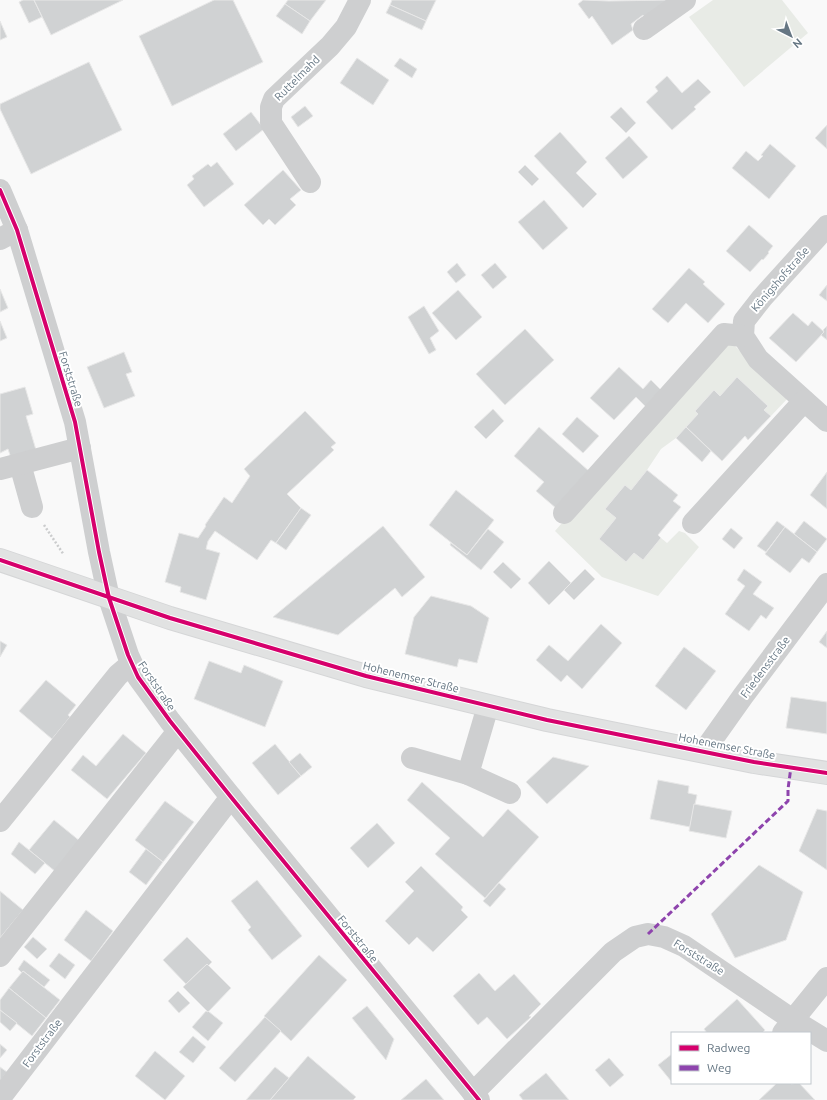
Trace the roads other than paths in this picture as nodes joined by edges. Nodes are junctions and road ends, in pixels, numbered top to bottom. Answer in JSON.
{"nodes":[{"id":1,"x":360,"y":0,"type":"edge"},
{"id":2,"x":685,"y":0,"type":"edge"},
{"id":3,"x":644,"y":29,"type":"dead end"},
{"id":4,"x":310,"y":182,"type":"dead end"},
{"id":5,"x":0,"y":190,"type":"edge"},
{"id":6,"x":827,"y":226,"type":"edge"},
{"id":7,"x":8,"y":234,"type":"edge"},
{"id":8,"x":743,"y":336,"type":"junction"},
{"id":9,"x":804,"y":401,"type":"junction"},
{"id":10,"x":827,"y":421,"type":"edge"},
{"id":11,"x":80,"y":448,"type":"junction"},
{"id":12,"x":10,"y":466,"type":"edge"},
{"id":13,"x":32,"y":507,"type":"road end"},
{"id":14,"x":564,"y":513,"type":"dead end"},
{"id":15,"x":693,"y":523,"type":"dead end"},
{"id":16,"x":0,"y":560,"type":"edge"},
{"id":17,"x":827,"y":584,"type":"edge"},
{"id":18,"x":109,"y":598,"type":"junction"},
{"id":19,"x":131,"y":664,"type":"junction"},
{"id":20,"x":488,"y":706,"type":"junction"},
{"id":21,"x":178,"y":731,"type":"junction"},
{"id":22,"x":704,"y":751,"type":"junction"},
{"id":23,"x":412,"y":758,"type":"dead end"},
{"id":24,"x":827,"y":773,"type":"edge"},
{"id":25,"x":468,"y":774,"type":"junction"},
{"id":26,"x":510,"y":793,"type":"dead end"},
{"id":27,"x":231,"y":797,"type":"junction"},
{"id":28,"x":0,"y":821,"type":"edge"},
{"id":29,"x":0,"y":956,"type":"edge"},
{"id":30,"x":827,"y":978,"type":"edge"},
{"id":31,"x":788,"y":1026,"type":"edge"},
{"id":32,"x":804,"y":1032,"type":"edge"},
{"id":33,"x":811,"y":1035,"type":"edge"},
{"id":34,"x":827,"y":1041,"type":"edge"},
{"id":35,"x":476,"y":1096,"type":"edge"},
{"id":36,"x":0,"y":1098,"type":"edge"}],
"edges":[{"from":1,"to":4,"type":"street","name":"Ruttelmahd"},
{"from":2,"to":3,"type":"street"},
{"from":5,"to":7,"type":"street","name":"Forststraße"},
{"from":6,"to":8,"type":"street","name":"Königshofstraße"},
{"from":7,"to":11,"type":"street","name":"Forststraße"},
{"from":8,"to":9,"type":"street"},
{"from":8,"to":14,"type":"street"},
{"from":9,"to":10,"type":"street"},
{"from":9,"to":15,"type":"street"},
{"from":11,"to":12,"type":"street"},
{"from":11,"to":18,"type":"street","name":"Forststraße"},
{"from":12,"to":13,"type":"street"},
{"from":16,"to":18,"type":"main road","name":"Hohenemser Straße"},
{"from":17,"to":22,"type":"street","name":"Friedensstraße"},
{"from":18,"to":19,"type":"street","name":"Forststraße"},
{"from":18,"to":20,"type":"main road","name":"Hohenemser Straße"},
{"from":19,"to":21,"type":"street","name":"Forststraße"},
{"from":19,"to":28,"type":"street","name":"Forststraße"},
{"from":20,"to":22,"type":"main road","name":"Hohenemser Straße"},
{"from":20,"to":25,"type":"street"},
{"from":21,"to":27,"type":"street","name":"Forststraße"},
{"from":21,"to":29,"type":"street"},
{"from":22,"to":24,"type":"main road","name":"Hohenemser Straße"},
{"from":23,"to":25,"type":"street"},
{"from":25,"to":26,"type":"street"},
{"from":27,"to":35,"type":"street","name":"Forststraße"},
{"from":27,"to":36,"type":"street","name":"Forststraße"},
{"from":30,"to":31,"type":"street"},
{"from":31,"to":32,"type":"street","name":"Forststraße"},
{"from":31,"to":35,"type":"street","name":"Forststraße"},
{"from":33,"to":34,"type":"street","name":"Forststraße"}]}
